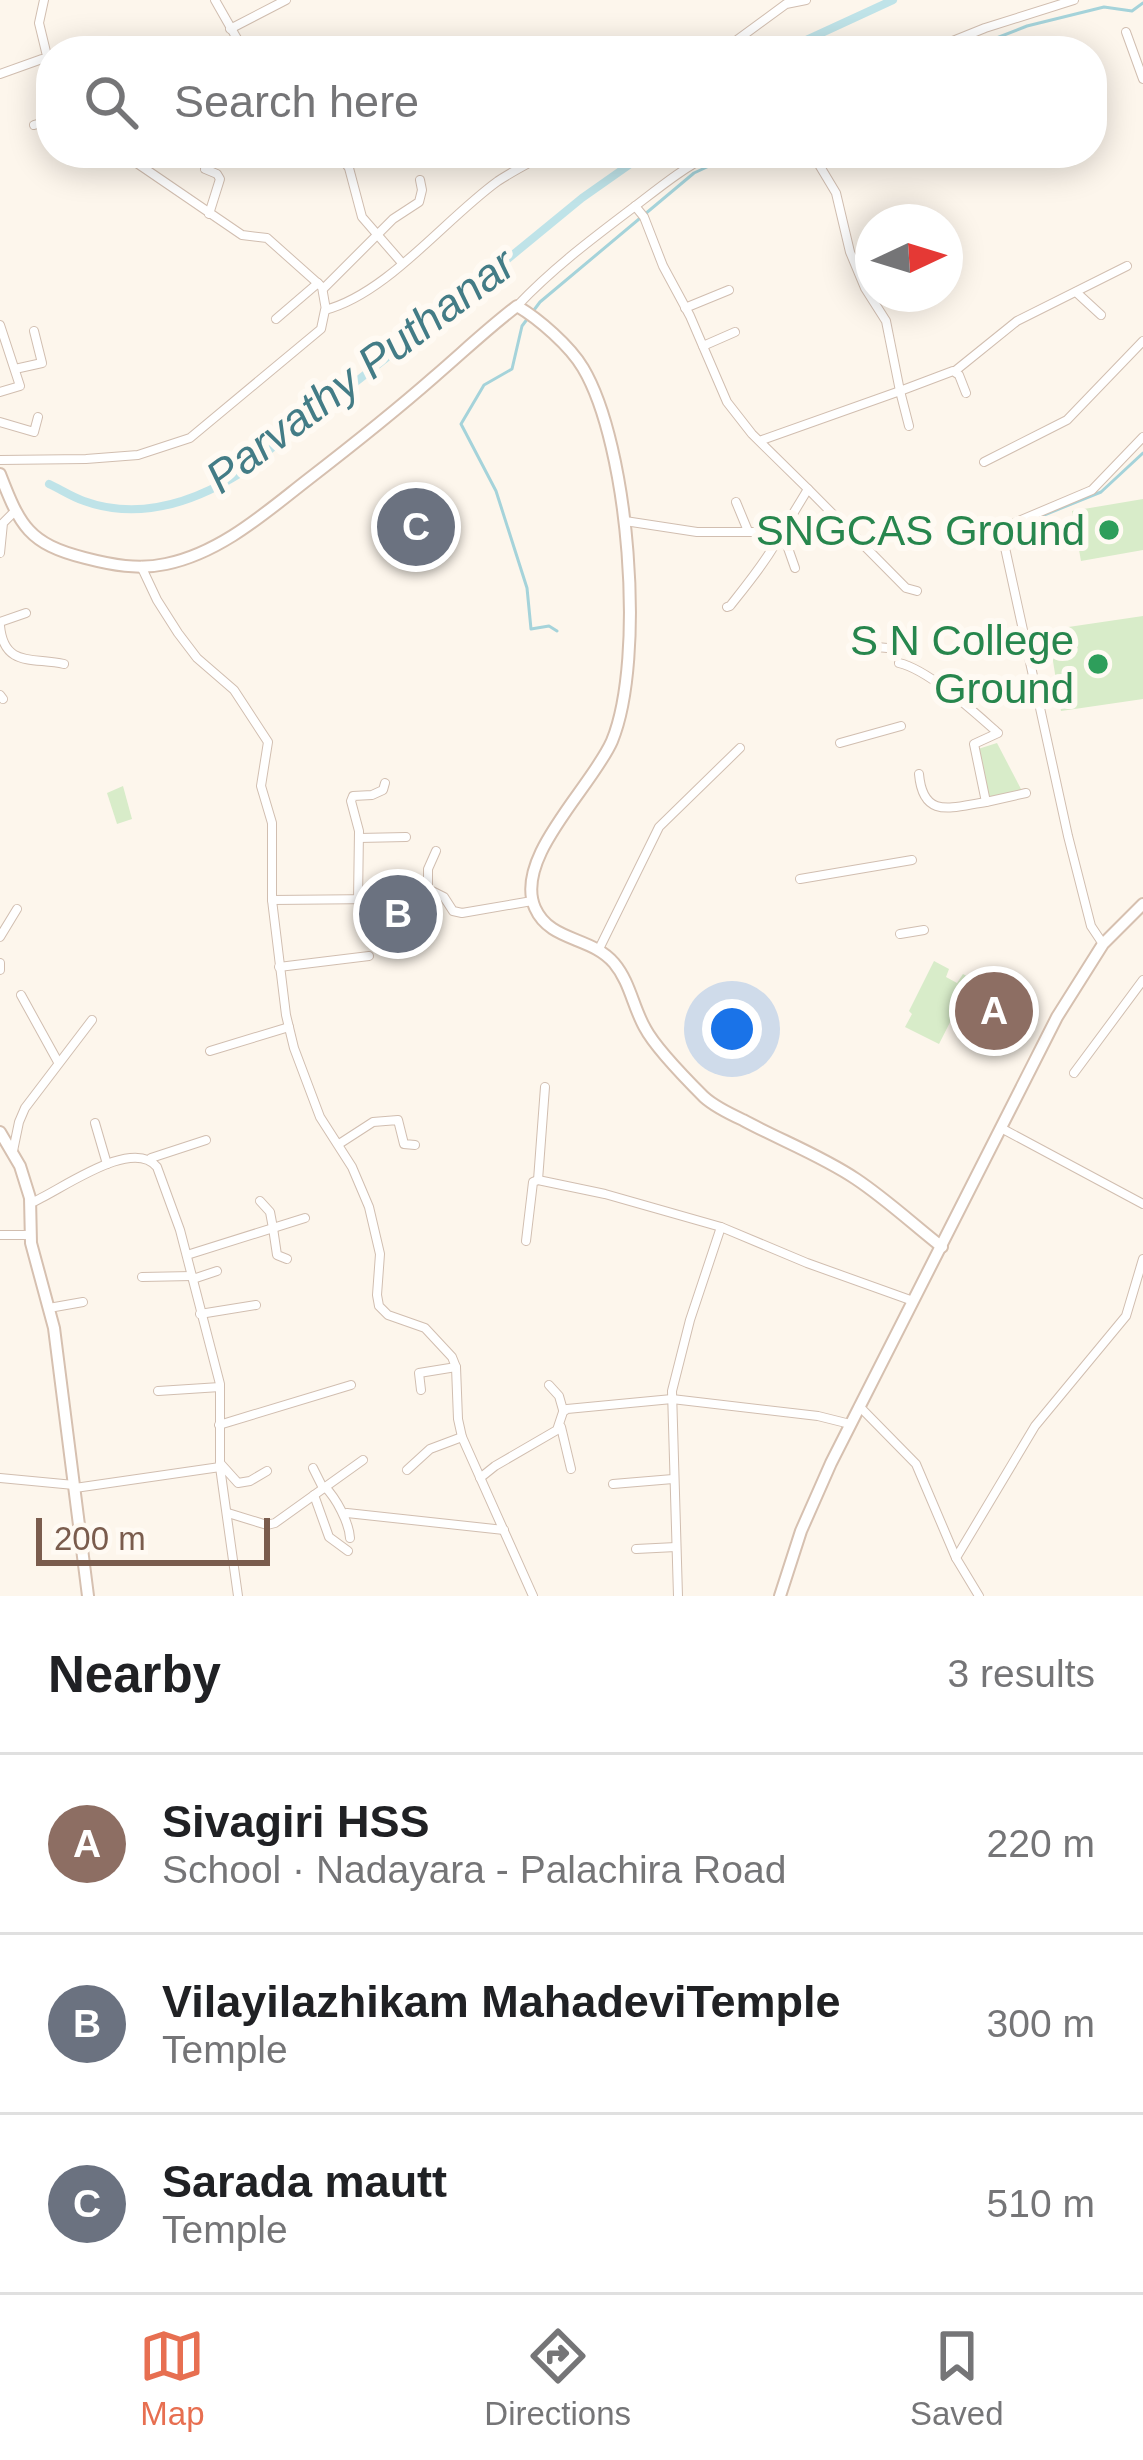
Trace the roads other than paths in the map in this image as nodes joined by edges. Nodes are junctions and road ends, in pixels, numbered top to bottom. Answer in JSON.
{"nodes":[{"id":1,"x":44,"y":0,"type":"edge"},
{"id":2,"x":214,"y":0,"type":"edge"},
{"id":3,"x":286,"y":0,"type":"edge"},
{"id":4,"x":806,"y":0,"type":"edge"},
{"id":5,"x":1074,"y":0,"type":"edge"},
{"id":6,"x":230,"y":28,"type":"junction"},
{"id":7,"x":1126,"y":32,"type":"dead end"},
{"id":8,"x":42,"y":36,"type":"edge"},
{"id":9,"x":235,"y":36,"type":"edge"},
{"id":10,"x":742,"y":36,"type":"edge"},
{"id":11,"x":965,"y":36,"type":"edge"},
{"id":12,"x":36,"y":62,"type":"edge"},
{"id":13,"x":0,"y":74,"type":"edge"},
{"id":14,"x":1143,"y":79,"type":"edge"},
{"id":15,"x":143,"y":168,"type":"edge"},
{"id":16,"x":349,"y":168,"type":"edge"},
{"id":17,"x":521,"y":168,"type":"edge"},
{"id":18,"x":684,"y":168,"type":"edge"},
{"id":19,"x":821,"y":168,"type":"edge"},
{"id":20,"x":205,"y":170,"type":"dead end"},
{"id":21,"x":420,"y":180,"type":"dead end"},
{"id":22,"x":635,"y":206,"type":"junction"},
{"id":23,"x":209,"y":214,"type":"junction"},
{"id":24,"x":378,"y":234,"type":"junction"},
{"id":25,"x":402,"y":262,"type":"junction"},
{"id":26,"x":1127,"y":266,"type":"dead end"},
{"id":27,"x":321,"y":286,"type":"junction"},
{"id":28,"x":729,"y":290,"type":"dead end"},
{"id":29,"x":1076,"y":292,"type":"junction"},
{"id":30,"x":518,"y":306,"type":"junction"},
{"id":31,"x":685,"y":308,"type":"junction"},
{"id":32,"x":326,"y":310,"type":"junction"},
{"id":33,"x":1101,"y":316,"type":"dead end"},
{"id":34,"x":276,"y":319,"type":"dead end"},
{"id":35,"x":0,"y":325,"type":"edge"},
{"id":36,"x":34,"y":331,"type":"dead end"},
{"id":37,"x":735,"y":332,"type":"dead end"},
{"id":38,"x":1143,"y":341,"type":"edge"},
{"id":39,"x":703,"y":346,"type":"junction"},
{"id":40,"x":15,"y":369,"type":"junction"},
{"id":41,"x":955,"y":371,"type":"junction"},
{"id":42,"x":900,"y":391,"type":"junction"},
{"id":43,"x":0,"y":392,"type":"edge"},
{"id":44,"x":966,"y":393,"type":"dead end"},
{"id":45,"x":38,"y":417,"type":"dead end"},
{"id":46,"x":0,"y":422,"type":"edge"},
{"id":47,"x":909,"y":426,"type":"dead end"},
{"id":48,"x":1143,"y":437,"type":"edge"},
{"id":49,"x":762,"y":440,"type":"dead end"},
{"id":50,"x":0,"y":460,"type":"edge"},
{"id":51,"x":984,"y":462,"type":"dead end"},
{"id":52,"x":0,"y":474,"type":"edge"},
{"id":53,"x":808,"y":490,"type":"junction"},
{"id":54,"x":736,"y":502,"type":"dead end"},
{"id":55,"x":14,"y":512,"type":"junction"},
{"id":56,"x":623,"y":521,"type":"junction"},
{"id":57,"x":781,"y":530,"type":"junction"},
{"id":58,"x":748,"y":531,"type":"junction"},
{"id":59,"x":0,"y":553,"type":"edge"},
{"id":60,"x":141,"y":566,"type":"junction"},
{"id":61,"x":795,"y":568,"type":"dead end"},
{"id":62,"x":917,"y":591,"type":"dead end"},
{"id":63,"x":727,"y":607,"type":"dead end"},
{"id":64,"x":26,"y":613,"type":"dead end"},
{"id":65,"x":0,"y":624,"type":"edge"},
{"id":66,"x":866,"y":646,"type":"dead end"},
{"id":67,"x":898,"y":649,"type":"dead end"},
{"id":68,"x":899,"y":663,"type":"dead end"},
{"id":69,"x":64,"y":664,"type":"dead end"},
{"id":70,"x":901,"y":727,"type":"dead end"},
{"id":71,"x":840,"y":743,"type":"dead end"},
{"id":72,"x":740,"y":748,"type":"dead end"},
{"id":73,"x":919,"y":774,"type":"dead end"},
{"id":74,"x":385,"y":783,"type":"dead end"},
{"id":75,"x":1026,"y":793,"type":"dead end"},
{"id":76,"x":986,"y":802,"type":"junction"},
{"id":77,"x":406,"y":837,"type":"dead end"},
{"id":78,"x":359,"y":838,"type":"junction"},
{"id":79,"x":436,"y":851,"type":"dead end"},
{"id":80,"x":912,"y":860,"type":"dead end"},
{"id":81,"x":800,"y":879,"type":"dead end"},
{"id":82,"x":428,"y":891,"type":"junction"},
{"id":83,"x":382,"y":898,"type":"junction"},
{"id":84,"x":272,"y":900,"type":"junction"},
{"id":85,"x":358,"y":900,"type":"junction"},
{"id":86,"x":532,"y":901,"type":"junction"},
{"id":87,"x":1143,"y":904,"type":"edge"},
{"id":88,"x":17,"y":909,"type":"dead end"},
{"id":89,"x":924,"y":930,"type":"dead end"},
{"id":90,"x":900,"y":934,"type":"dead end"},
{"id":91,"x":0,"y":937,"type":"edge"},
{"id":92,"x":386,"y":944,"type":"dead end"},
{"id":93,"x":1102,"y":944,"type":"junction"},
{"id":94,"x":599,"y":949,"type":"junction"},
{"id":95,"x":369,"y":956,"type":"dead end"},
{"id":96,"x":279,"y":967,"type":"junction"},
{"id":97,"x":1143,"y":980,"type":"edge"},
{"id":98,"x":22,"y":995,"type":"dead end"},
{"id":99,"x":92,"y":1020,"type":"dead end"},
{"id":100,"x":289,"y":1027,"type":"junction"},
{"id":101,"x":210,"y":1052,"type":"dead end"},
{"id":102,"x":58,"y":1062,"type":"junction"},
{"id":103,"x":1074,"y":1073,"type":"dead end"},
{"id":104,"x":545,"y":1087,"type":"dead end"},
{"id":105,"x":95,"y":1123,"type":"dead end"},
{"id":106,"x":1001,"y":1128,"type":"junction"},
{"id":107,"x":0,"y":1132,"type":"edge"},
{"id":108,"x":206,"y":1140,"type":"dead end"},
{"id":109,"x":339,"y":1144,"type":"junction"},
{"id":110,"x":415,"y":1145,"type":"dead end"},
{"id":111,"x":13,"y":1153,"type":"junction"},
{"id":112,"x":149,"y":1159,"type":"junction"},
{"id":113,"x":107,"y":1164,"type":"junction"},
{"id":114,"x":538,"y":1180,"type":"junction"},
{"id":115,"x":260,"y":1201,"type":"dead end"},
{"id":116,"x":31,"y":1203,"type":"junction"},
{"id":117,"x":1143,"y":1204,"type":"edge"},
{"id":118,"x":304,"y":1218,"type":"dead end"},
{"id":119,"x":721,"y":1227,"type":"junction"},
{"id":120,"x":273,"y":1228,"type":"junction"},
{"id":121,"x":0,"y":1234,"type":"edge"},
{"id":122,"x":31,"y":1235,"type":"junction"},
{"id":123,"x":526,"y":1240,"type":"dead end"},
{"id":124,"x":942,"y":1247,"type":"junction"},
{"id":125,"x":187,"y":1256,"type":"junction"},
{"id":126,"x":287,"y":1258,"type":"dead end"},
{"id":127,"x":1143,"y":1259,"type":"edge"},
{"id":128,"x":215,"y":1274,"type":"dead end"},
{"id":129,"x":142,"y":1277,"type":"dead end"},
{"id":130,"x":193,"y":1279,"type":"junction"},
{"id":131,"x":914,"y":1301,"type":"junction"},
{"id":132,"x":83,"y":1302,"type":"dead end"},
{"id":133,"x":256,"y":1305,"type":"dead end"},
{"id":134,"x":49,"y":1308,"type":"junction"},
{"id":135,"x":200,"y":1313,"type":"junction"},
{"id":136,"x":456,"y":1367,"type":"junction"},
{"id":137,"x":549,"y":1384,"type":"dead end"},
{"id":138,"x":351,"y":1385,"type":"dead end"},
{"id":139,"x":220,"y":1387,"type":"junction"},
{"id":140,"x":421,"y":1390,"type":"dead end"},
{"id":141,"x":158,"y":1391,"type":"dead end"},
{"id":142,"x":672,"y":1400,"type":"junction"},
{"id":143,"x":860,"y":1406,"type":"junction"},
{"id":144,"x":563,"y":1412,"type":"junction"},
{"id":145,"x":850,"y":1424,"type":"junction"},
{"id":146,"x":219,"y":1425,"type":"junction"},
{"id":147,"x":561,"y":1425,"type":"junction"},
{"id":148,"x":462,"y":1436,"type":"junction"},
{"id":149,"x":363,"y":1460,"type":"dead end"},
{"id":150,"x":219,"y":1464,"type":"junction"},
{"id":151,"x":313,"y":1468,"type":"dead end"},
{"id":152,"x":571,"y":1469,"type":"dead end"},
{"id":153,"x":406,"y":1470,"type":"dead end"},
{"id":154,"x":267,"y":1471,"type":"dead end"},
{"id":155,"x":0,"y":1478,"type":"edge"},
{"id":156,"x":480,"y":1478,"type":"junction"},
{"id":157,"x":673,"y":1479,"type":"junction"},
{"id":158,"x":613,"y":1484,"type":"dead end"},
{"id":159,"x":75,"y":1487,"type":"junction"},
{"id":160,"x":324,"y":1488,"type":"junction"},
{"id":161,"x":314,"y":1495,"type":"junction"},
{"id":162,"x":226,"y":1513,"type":"junction"},
{"id":163,"x":347,"y":1513,"type":"dead end"},
{"id":164,"x":505,"y":1531,"type":"junction"},
{"id":165,"x":350,"y":1538,"type":"dead end"},
{"id":166,"x":676,"y":1547,"type":"junction"},
{"id":167,"x":636,"y":1549,"type":"dead end"},
{"id":168,"x":348,"y":1551,"type":"dead end"},
{"id":169,"x":956,"y":1558,"type":"junction"},
{"id":170,"x":88,"y":1596,"type":"edge"},
{"id":171,"x":238,"y":1596,"type":"edge"},
{"id":172,"x":533,"y":1596,"type":"edge"},
{"id":173,"x":678,"y":1596,"type":"edge"},
{"id":174,"x":780,"y":1596,"type":"edge"},
{"id":175,"x":979,"y":1596,"type":"edge"}],
"edges":[{"from":1,"to":8,"type":"street"},
{"from":2,"to":6,"type":"street"},
{"from":3,"to":6,"type":"street"},
{"from":4,"to":10,"type":"street"},
{"from":5,"to":11,"type":"street"},
{"from":6,"to":9,"type":"street"},
{"from":7,"to":14,"type":"street"},
{"from":12,"to":13,"type":"street"},
{"from":15,"to":23,"type":"street"},
{"from":16,"to":24,"type":"street"},
{"from":17,"to":25,"type":"street"},
{"from":18,"to":22,"type":"street"},
{"from":19,"to":42,"type":"street"},
{"from":20,"to":23,"type":"street"},
{"from":21,"to":24,"type":"street"},
{"from":22,"to":30,"type":"street"},
{"from":22,"to":31,"type":"street"},
{"from":23,"to":27,"type":"street"},
{"from":24,"to":25,"type":"street"},
{"from":24,"to":27,"type":"street"},
{"from":25,"to":32,"type":"street"},
{"from":26,"to":29,"type":"street"},
{"from":27,"to":32,"type":"street"},
{"from":27,"to":34,"type":"street"},
{"from":28,"to":31,"type":"street"},
{"from":29,"to":33,"type":"street"},
{"from":29,"to":41,"type":"street"},
{"from":30,"to":56,"type":"main road"},
{"from":30,"to":60,"type":"main road"},
{"from":31,"to":39,"type":"street"},
{"from":32,"to":50,"type":"street"},
{"from":35,"to":40,"type":"street"},
{"from":36,"to":40,"type":"street"},
{"from":37,"to":39,"type":"street"},
{"from":38,"to":51,"type":"street"},
{"from":39,"to":53,"type":"street"},
{"from":40,"to":43,"type":"street"},
{"from":41,"to":42,"type":"street"},
{"from":41,"to":44,"type":"street"},
{"from":42,"to":47,"type":"street"},
{"from":42,"to":49,"type":"street"},
{"from":45,"to":46,"type":"street"},
{"from":48,"to":93,"type":"street"},
{"from":52,"to":55,"type":"main road"},
{"from":53,"to":57,"type":"street"},
{"from":53,"to":62,"type":"street"},
{"from":54,"to":58,"type":"street"},
{"from":55,"to":59,"type":"street"},
{"from":55,"to":60,"type":"main road"},
{"from":56,"to":58,"type":"street"},
{"from":56,"to":86,"type":"main road"},
{"from":57,"to":58,"type":"street"},
{"from":57,"to":61,"type":"street"},
{"from":57,"to":63,"type":"street"},
{"from":60,"to":84,"type":"street"},
{"from":64,"to":65,"type":"street"},
{"from":65,"to":69,"type":"street"},
{"from":66,"to":67,"type":"street"},
{"from":68,"to":76,"type":"street"},
{"from":70,"to":71,"type":"street"},
{"from":72,"to":94,"type":"street"},
{"from":73,"to":76,"type":"street"},
{"from":74,"to":78,"type":"street"},
{"from":75,"to":76,"type":"street"},
{"from":77,"to":78,"type":"street"},
{"from":78,"to":85,"type":"street"},
{"from":79,"to":82,"type":"street"},
{"from":80,"to":81,"type":"street"},
{"from":82,"to":83,"type":"street"},
{"from":82,"to":86,"type":"street"},
{"from":83,"to":85,"type":"street"},
{"from":83,"to":92,"type":"street"},
{"from":84,"to":85,"type":"street"},
{"from":84,"to":96,"type":"street"},
{"from":86,"to":94,"type":"main road"},
{"from":87,"to":93,"type":"main road"},
{"from":88,"to":91,"type":"street"},
{"from":89,"to":90,"type":"street"},
{"from":93,"to":106,"type":"main road"},
{"from":94,"to":124,"type":"main road"},
{"from":95,"to":96,"type":"street"},
{"from":96,"to":100,"type":"street"},
{"from":97,"to":103,"type":"street"},
{"from":98,"to":102,"type":"street"},
{"from":99,"to":102,"type":"street"},
{"from":100,"to":101,"type":"street"},
{"from":100,"to":109,"type":"street"},
{"from":102,"to":111,"type":"street"},
{"from":104,"to":114,"type":"street"},
{"from":105,"to":113,"type":"street"},
{"from":106,"to":117,"type":"street"},
{"from":106,"to":124,"type":"main road"},
{"from":107,"to":111,"type":"main road"},
{"from":108,"to":112,"type":"street"},
{"from":109,"to":110,"type":"street"},
{"from":109,"to":136,"type":"street"},
{"from":111,"to":116,"type":"main road"},
{"from":112,"to":113,"type":"street"},
{"from":112,"to":125,"type":"street"},
{"from":113,"to":116,"type":"street"},
{"from":114,"to":119,"type":"street"},
{"from":114,"to":123,"type":"street"},
{"from":115,"to":120,"type":"street"},
{"from":116,"to":122,"type":"main road"},
{"from":118,"to":120,"type":"street"},
{"from":119,"to":131,"type":"street"},
{"from":119,"to":142,"type":"street"},
{"from":120,"to":125,"type":"street"},
{"from":120,"to":126,"type":"street"},
{"from":121,"to":122,"type":"street"},
{"from":122,"to":134,"type":"main road"},
{"from":124,"to":131,"type":"main road"},
{"from":125,"to":130,"type":"street"},
{"from":127,"to":169,"type":"street"},
{"from":128,"to":130,"type":"street"},
{"from":129,"to":130,"type":"street"},
{"from":130,"to":135,"type":"street"},
{"from":131,"to":143,"type":"main road"},
{"from":132,"to":134,"type":"street"},
{"from":133,"to":135,"type":"street"},
{"from":134,"to":159,"type":"main road"},
{"from":135,"to":139,"type":"street"},
{"from":136,"to":140,"type":"street"},
{"from":136,"to":148,"type":"street"},
{"from":137,"to":144,"type":"street"},
{"from":138,"to":146,"type":"street"},
{"from":139,"to":141,"type":"street"},
{"from":139,"to":146,"type":"street"},
{"from":142,"to":144,"type":"street"},
{"from":142,"to":145,"type":"street"},
{"from":142,"to":157,"type":"street"},
{"from":143,"to":145,"type":"main road"},
{"from":143,"to":169,"type":"street"},
{"from":144,"to":147,"type":"street"},
{"from":145,"to":174,"type":"main road"},
{"from":146,"to":150,"type":"street"},
{"from":147,"to":152,"type":"street"},
{"from":147,"to":156,"type":"street"},
{"from":148,"to":153,"type":"street"},
{"from":148,"to":156,"type":"street"},
{"from":149,"to":160,"type":"street"},
{"from":150,"to":154,"type":"street"},
{"from":150,"to":159,"type":"street"},
{"from":150,"to":162,"type":"street"},
{"from":151,"to":160,"type":"street"},
{"from":155,"to":159,"type":"street"},
{"from":156,"to":164,"type":"street"},
{"from":157,"to":158,"type":"street"},
{"from":157,"to":166,"type":"street"},
{"from":159,"to":170,"type":"main road"},
{"from":160,"to":161,"type":"street"},
{"from":160,"to":165,"type":"street"},
{"from":161,"to":162,"type":"street"},
{"from":161,"to":168,"type":"street"},
{"from":162,"to":171,"type":"street"},
{"from":163,"to":164,"type":"street"},
{"from":164,"to":172,"type":"street"},
{"from":166,"to":167,"type":"street"},
{"from":166,"to":173,"type":"street"},
{"from":169,"to":175,"type":"street"}]}
